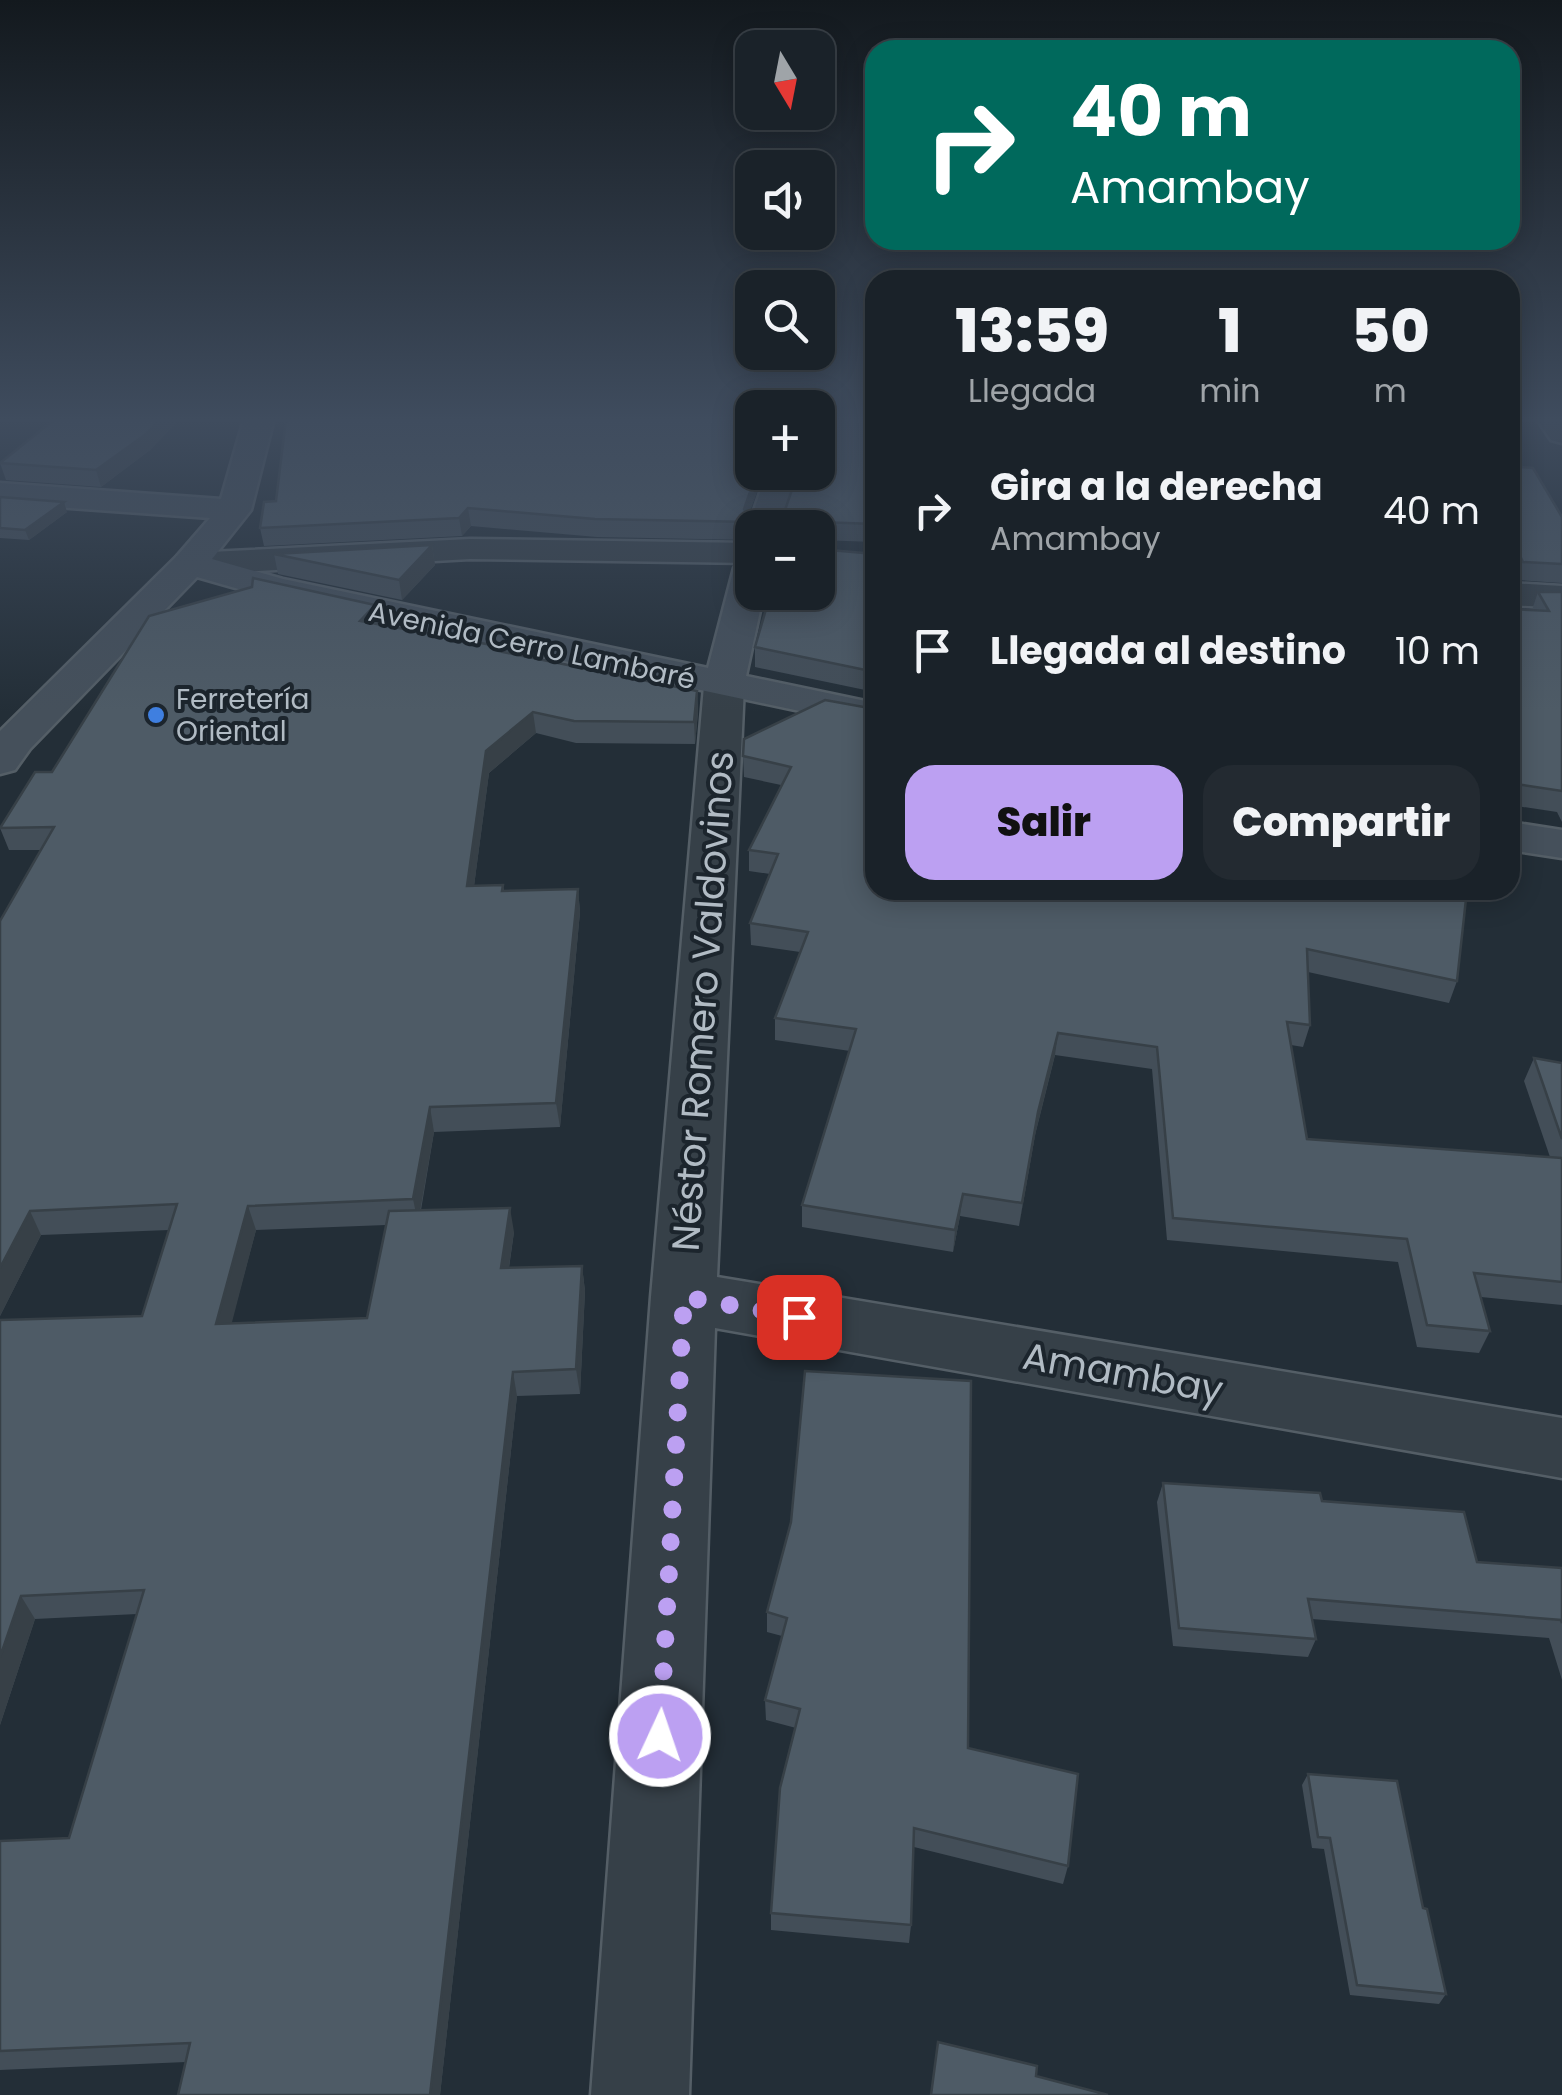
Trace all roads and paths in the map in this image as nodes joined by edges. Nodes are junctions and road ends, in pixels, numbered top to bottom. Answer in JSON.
{"nodes":[{"id":1,"x":228,"y":517,"type":"edge"},
{"id":2,"x":735,"y":553,"type":"edge"},
{"id":3,"x":190,"y":564,"type":"junction"},
{"id":4,"x":1520,"y":595,"type":"edge"},
{"id":5,"x":1562,"y":597,"type":"edge"},
{"id":6,"x":742,"y":610,"type":"edge"},
{"id":7,"x":724,"y":686,"type":"junction"},
{"id":8,"x":865,"y":713,"type":"edge"},
{"id":9,"x":5,"y":746,"type":"edge"},
{"id":10,"x":1520,"y":838,"type":"edge"},
{"id":11,"x":1562,"y":844,"type":"edge"},
{"id":12,"x":684,"y":1297,"type":"junction"},
{"id":13,"x":1562,"y":1448,"type":"edge"},
{"id":14,"x":640,"y":2095,"type":"edge"}],
"edges":[{"from":1,"to":3,"type":"main road"},
{"from":2,"to":3,"type":"street"},
{"from":3,"to":7,"type":"main road","name":"Avenida Cerro Lambaré"},
{"from":3,"to":9,"type":"main road"},
{"from":4,"to":5,"type":"street"},
{"from":6,"to":7,"type":"main road"},
{"from":7,"to":8,"type":"main road","name":"Avenida Cerro Lambaré"},
{"from":7,"to":12,"type":"street","name":"Néstor Romero Valdovinos"},
{"from":10,"to":11,"type":"main road"},
{"from":12,"to":13,"type":"street","name":"Amambay"},
{"from":12,"to":14,"type":"street","name":"Néstor Romero Valdovinos"}]}
